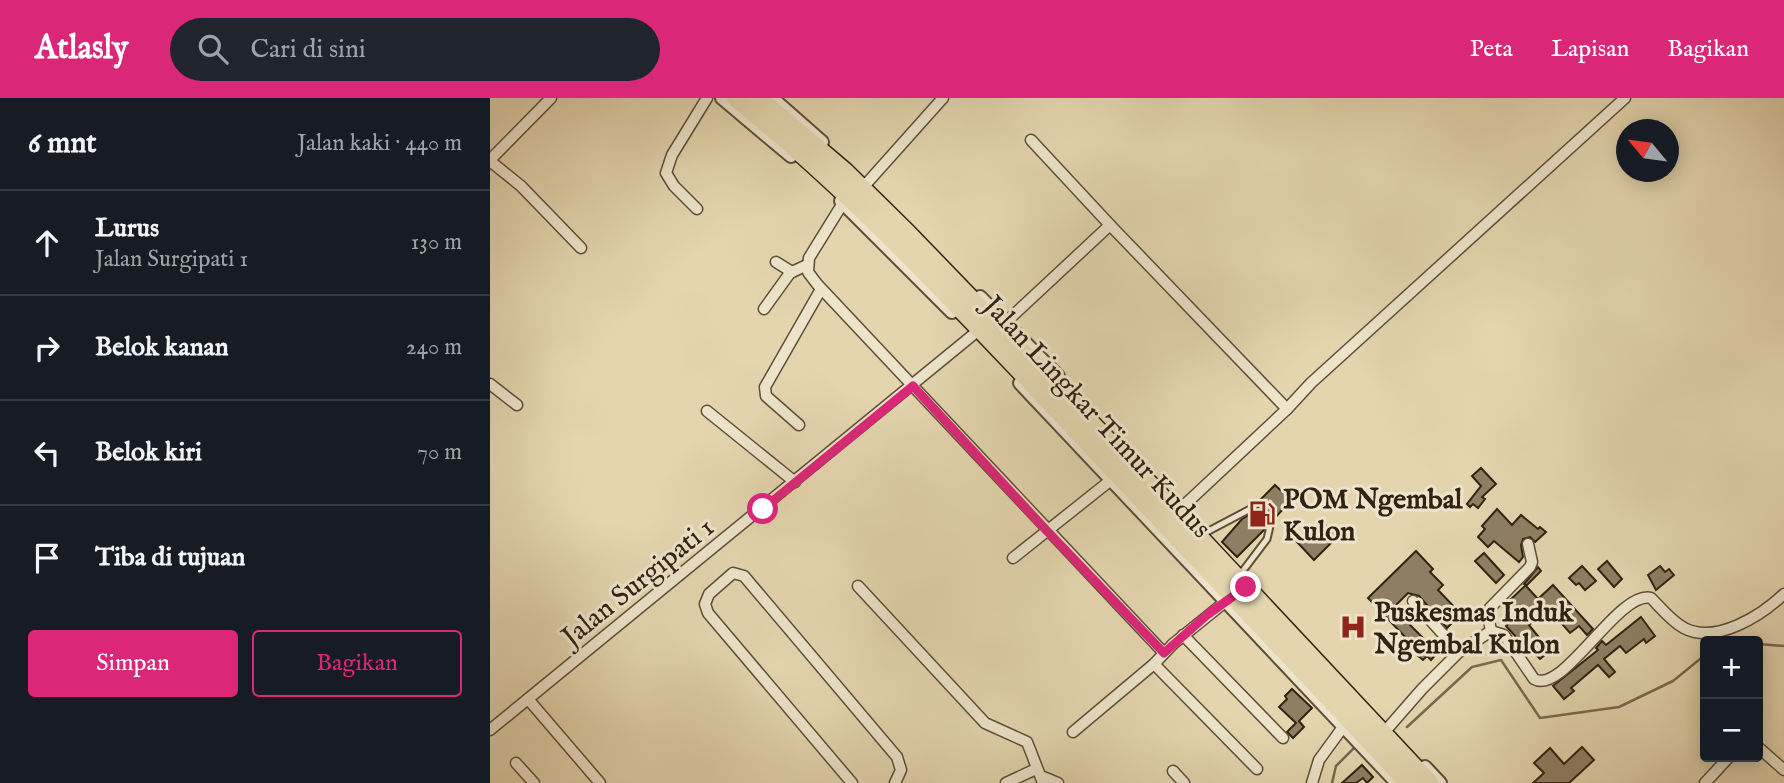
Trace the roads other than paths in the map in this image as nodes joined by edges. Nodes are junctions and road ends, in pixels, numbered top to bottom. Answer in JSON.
{"nodes":[{"id":1,"x":551,"y":98,"type":"edge"},
{"id":2,"x":707,"y":98,"type":"edge"},
{"id":3,"x":722,"y":98,"type":"edge"},
{"id":4,"x":736,"y":98,"type":"edge"},
{"id":5,"x":758,"y":98,"type":"edge"},
{"id":6,"x":943,"y":98,"type":"edge"},
{"id":7,"x":1625,"y":98,"type":"edge"},
{"id":8,"x":781,"y":101,"type":"edge"},
{"id":9,"x":1031,"y":140,"type":"dead end"},
{"id":10,"x":490,"y":161,"type":"edge"},
{"id":11,"x":867,"y":183,"type":"junction"},
{"id":12,"x":843,"y":203,"type":"junction"},
{"id":13,"x":697,"y":209,"type":"dead end"},
{"id":14,"x":1110,"y":225,"type":"junction"},
{"id":15,"x":581,"y":248,"type":"dead end"},
{"id":16,"x":776,"y":262,"type":"dead end"},
{"id":17,"x":807,"y":265,"type":"junction"},
{"id":18,"x":792,"y":272,"type":"junction"},
{"id":19,"x":821,"y":289,"type":"junction"},
{"id":20,"x":764,"y":310,"type":"dead end"},
{"id":21,"x":1006,"y":321,"type":"junction"},
{"id":22,"x":974,"y":334,"type":"junction"},
{"id":23,"x":490,"y":384,"type":"edge"},
{"id":24,"x":913,"y":386,"type":"junction"},
{"id":25,"x":517,"y":405,"type":"dead end"},
{"id":26,"x":1287,"y":409,"type":"junction"},
{"id":27,"x":707,"y":411,"type":"dead end"},
{"id":28,"x":799,"y":425,"type":"dead end"},
{"id":29,"x":1111,"y":480,"type":"junction"},
{"id":30,"x":795,"y":482,"type":"junction"},
{"id":31,"x":1254,"y":506,"type":"dead end"},
{"id":32,"x":1179,"y":510,"type":"junction"},
{"id":33,"x":1271,"y":522,"type":"dead end"},
{"id":34,"x":1047,"y":531,"type":"junction"},
{"id":35,"x":1193,"y":543,"type":"junction"},
{"id":36,"x":1528,"y":544,"type":"dead end"},
{"id":37,"x":1013,"y":558,"type":"dead end"},
{"id":38,"x":858,"y":586,"type":"dead end"},
{"id":39,"x":1235,"y":588,"type":"junction"},
{"id":40,"x":1784,"y":594,"type":"edge"},
{"id":41,"x":1413,"y":601,"type":"dead end"},
{"id":42,"x":1491,"y":631,"type":"junction"},
{"id":43,"x":1183,"y":635,"type":"junction"},
{"id":44,"x":1459,"y":652,"type":"junction"},
{"id":45,"x":1164,"y":653,"type":"junction"},
{"id":46,"x":1154,"y":664,"type":"junction"},
{"id":47,"x":528,"y":699,"type":"junction"},
{"id":48,"x":492,"y":724,"type":"edge"},
{"id":49,"x":1343,"y":727,"type":"junction"},
{"id":50,"x":1388,"y":728,"type":"junction"},
{"id":51,"x":1073,"y":732,"type":"dead end"},
{"id":52,"x":1283,"y":738,"type":"dead end"},
{"id":53,"x":1763,"y":750,"type":"edge"},
{"id":54,"x":1724,"y":762,"type":"edge"},
{"id":55,"x":516,"y":763,"type":"dead end"},
{"id":56,"x":1782,"y":763,"type":"edge"},
{"id":57,"x":1256,"y":769,"type":"dead end"},
{"id":58,"x":1174,"y":771,"type":"dead end"},
{"id":59,"x":1040,"y":776,"type":"edge"},
{"id":60,"x":534,"y":783,"type":"edge"},
{"id":61,"x":600,"y":783,"type":"edge"},
{"id":62,"x":852,"y":783,"type":"edge"},
{"id":63,"x":895,"y":783,"type":"edge"},
{"id":64,"x":1006,"y":783,"type":"edge"},
{"id":65,"x":1058,"y":783,"type":"edge"},
{"id":66,"x":1184,"y":783,"type":"edge"},
{"id":67,"x":1312,"y":783,"type":"edge"},
{"id":68,"x":1397,"y":783,"type":"edge"},
{"id":69,"x":1409,"y":783,"type":"edge"},
{"id":70,"x":1429,"y":783,"type":"edge"},
{"id":71,"x":1440,"y":783,"type":"edge"},
{"id":72,"x":1705,"y":783,"type":"edge"}],
"edges":[{"from":1,"to":10,"type":"street"},
{"from":2,"to":13,"type":"street"},
{"from":3,"to":12,"type":"street"},
{"from":4,"to":35,"type":"highway","name":"Jalan Lingkar Timur Kudus"},
{"from":5,"to":32,"type":"highway","name":"Jalan Lingkar Timur Kudus"},
{"from":6,"to":11,"type":"street"},
{"from":7,"to":26,"type":"street"},
{"from":8,"to":11,"type":"street"},
{"from":9,"to":14,"type":"street"},
{"from":10,"to":15,"type":"street"},
{"from":11,"to":21,"type":"street"},
{"from":12,"to":17,"type":"street"},
{"from":12,"to":22,"type":"street"},
{"from":14,"to":21,"type":"street"},
{"from":14,"to":26,"type":"street"},
{"from":16,"to":18,"type":"street"},
{"from":17,"to":18,"type":"street"},
{"from":17,"to":19,"type":"street"},
{"from":18,"to":20,"type":"street"},
{"from":19,"to":24,"type":"street"},
{"from":19,"to":28,"type":"street"},
{"from":21,"to":32,"type":"street"},
{"from":22,"to":24,"type":"street","name":"Jalan Surgipati 1"},
{"from":22,"to":29,"type":"street"},
{"from":23,"to":25,"type":"street"},
{"from":24,"to":30,"type":"street","name":"Jalan Surgipati 1"},
{"from":24,"to":34,"type":"street"},
{"from":26,"to":32,"type":"street"},
{"from":27,"to":30,"type":"street"},
{"from":29,"to":34,"type":"street"},
{"from":29,"to":35,"type":"street"},
{"from":30,"to":47,"type":"street","name":"Jalan Surgipati 1"},
{"from":31,"to":35,"type":"lane"},
{"from":32,"to":35,"type":"highway","name":"Jalan Lingkar Timur Kudus"},
{"from":33,"to":39,"type":"lane"},
{"from":34,"to":37,"type":"street"},
{"from":34,"to":45,"type":"street"},
{"from":35,"to":39,"type":"highway","name":"Jalan Lingkar Timur Kudus"},
{"from":36,"to":42,"type":"street"},
{"from":38,"to":59,"type":"street"},
{"from":39,"to":43,"type":"street"},
{"from":39,"to":49,"type":"street"},
{"from":39,"to":50,"type":"street"},
{"from":39,"to":69,"type":"highway","name":"Jalan Lingkar Timur Kudus"},
{"from":39,"to":70,"type":"highway","name":"Jalan Lingkar Timur Kudus"},
{"from":40,"to":42,"type":"street"},
{"from":41,"to":44,"type":"street"},
{"from":42,"to":44,"type":"street"},
{"from":43,"to":45,"type":"street"},
{"from":43,"to":52,"type":"street"},
{"from":44,"to":50,"type":"street"},
{"from":45,"to":46,"type":"street"},
{"from":46,"to":51,"type":"street"},
{"from":46,"to":57,"type":"street"},
{"from":47,"to":48,"type":"street","name":"Jalan Surgipati 1"},
{"from":47,"to":61,"type":"street"},
{"from":49,"to":67,"type":"street"},
{"from":49,"to":68,"type":"street"},
{"from":50,"to":71,"type":"street"},
{"from":53,"to":56,"type":"street"},
{"from":54,"to":72,"type":"street"},
{"from":55,"to":60,"type":"street"},
{"from":58,"to":66,"type":"street"},
{"from":59,"to":64,"type":"street"},
{"from":59,"to":65,"type":"street"},
{"from":62,"to":63,"type":"street"}]}
